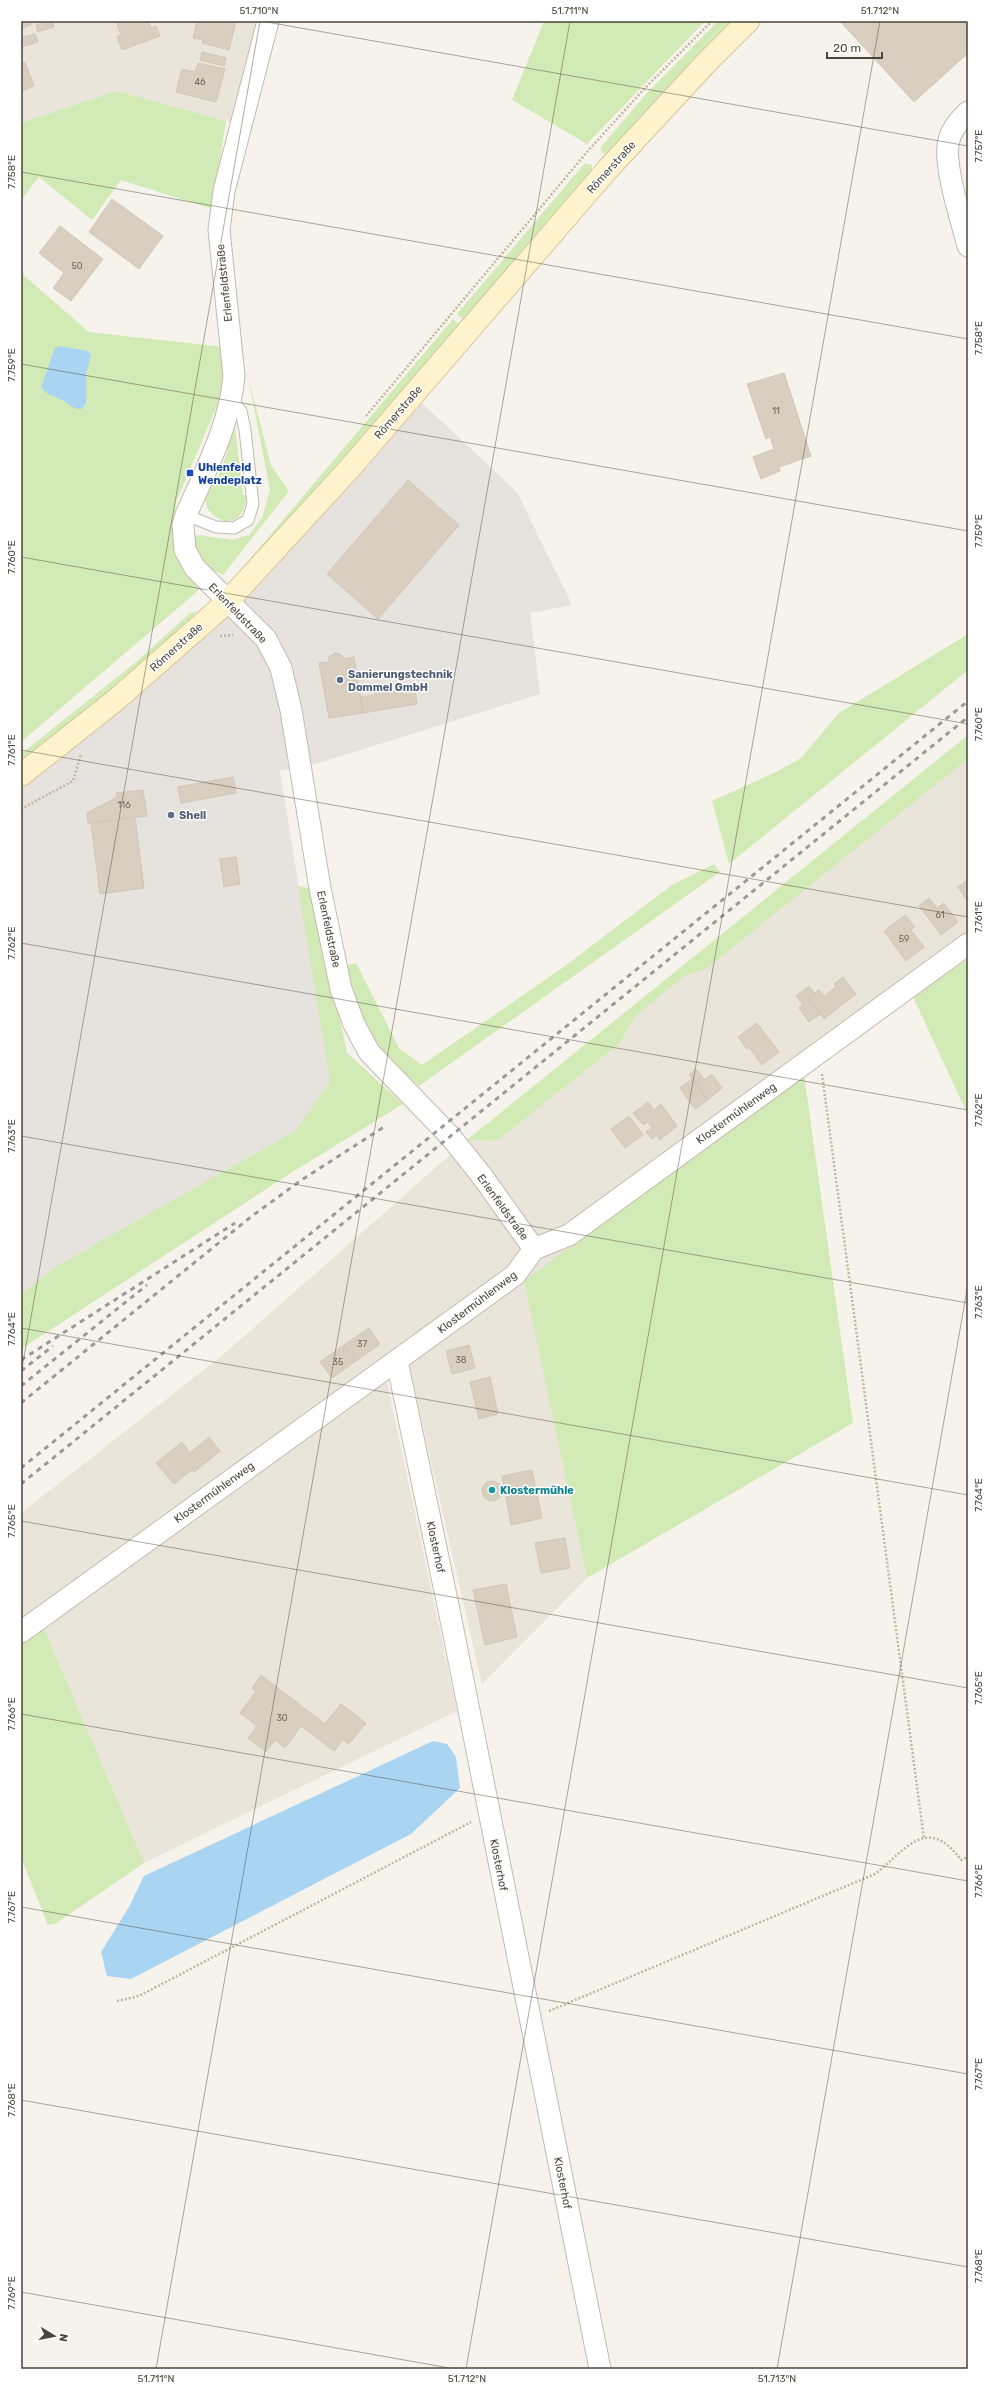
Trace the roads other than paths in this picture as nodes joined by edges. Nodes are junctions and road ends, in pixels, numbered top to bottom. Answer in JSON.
{"nodes":[{"id":1,"x":268,"y":21,"type":"edge"},
{"id":2,"x":748,"y":21,"type":"edge"},
{"id":3,"x":968,"y":112,"type":"edge"},
{"id":4,"x":968,"y":246,"type":"edge"},
{"id":5,"x":232,"y":400,"type":"junction"},
{"id":6,"x":186,"y":515,"type":"junction"},
{"id":7,"x":227,"y":602,"type":"junction"},
{"id":8,"x":21,"y":775,"type":"edge"},
{"id":9,"x":968,"y":944,"type":"edge"},
{"id":10,"x":534,"y":1249,"type":"junction"},
{"id":11,"x":397,"y":1361,"type":"junction"},
{"id":12,"x":21,"y":1632,"type":"edge"},
{"id":13,"x":600,"y":2369,"type":"edge"}],
"edges":[{"from":1,"to":5,"type":"street","name":"Erlenfeldstraße"},
{"from":2,"to":7,"type":"main road","name":"Römerstraße"},
{"from":3,"to":4,"type":"street"},
{"from":5,"to":6,"type":"street","name":"Erlenfeldstraße"},
{"from":5,"to":6,"type":"lane"},
{"from":6,"to":7,"type":"street","name":"Erlenfeldstraße"},
{"from":7,"to":8,"type":"main road","name":"Römerstraße"},
{"from":7,"to":10,"type":"street","name":"Erlenfeldstraße"},
{"from":9,"to":10,"type":"street","name":"Klostermühlenweg"},
{"from":10,"to":11,"type":"street","name":"Klostermühlenweg"},
{"from":11,"to":12,"type":"street","name":"Klostermühlenweg"},
{"from":11,"to":13,"type":"street","name":"Klosterhof"}]}
